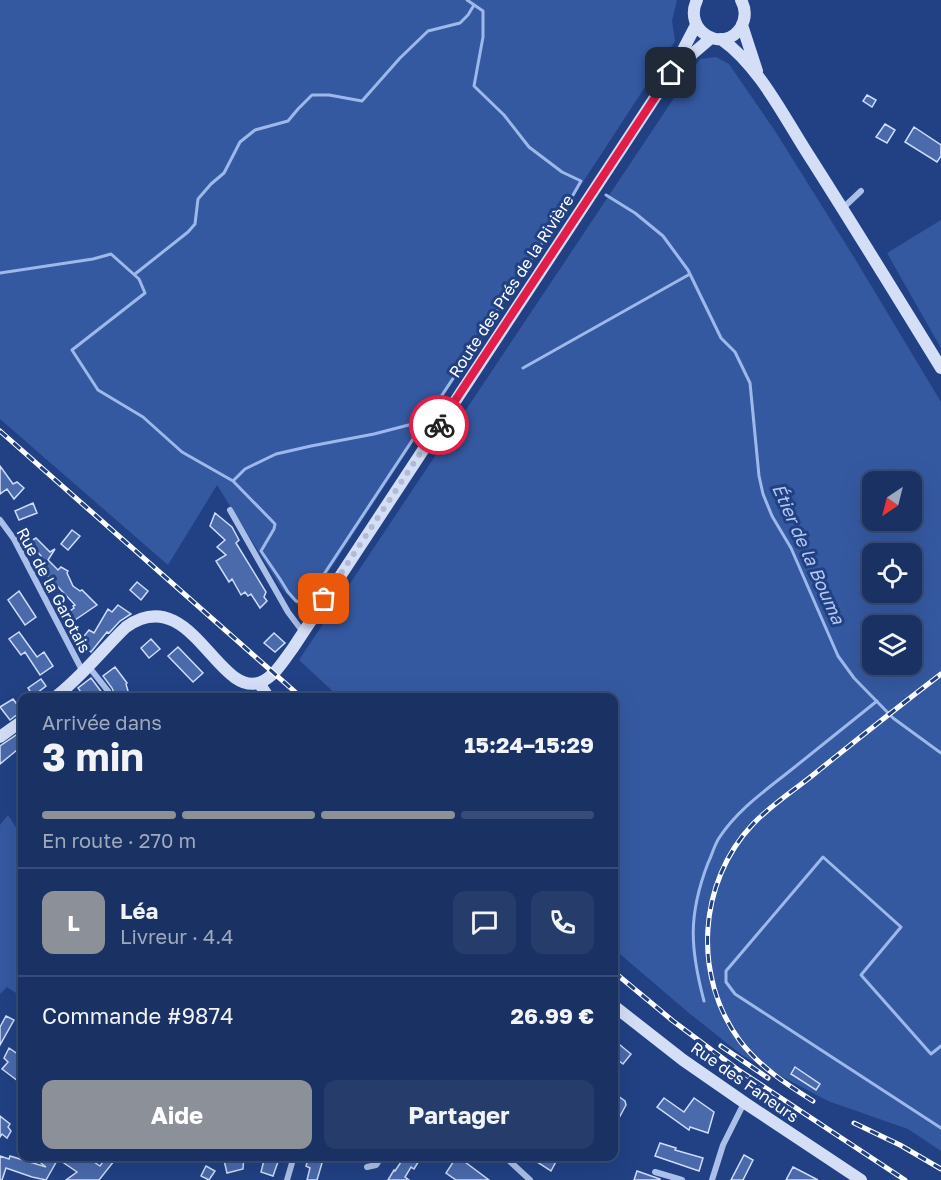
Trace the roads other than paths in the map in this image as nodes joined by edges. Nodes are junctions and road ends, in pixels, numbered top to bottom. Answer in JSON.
{"nodes":[{"id":1,"x":697,"y":0,"type":"edge"},
{"id":2,"x":741,"y":0,"type":"edge"},
{"id":3,"x":696,"y":25,"type":"junction"},
{"id":4,"x":742,"y":25,"type":"junction"},
{"id":5,"x":716,"y":38,"type":"junction"},
{"id":6,"x":671,"y":73,"type":"junction"},
{"id":7,"x":760,"y":78,"type":"junction"},
{"id":8,"x":861,"y":191,"type":"dead end"},
{"id":9,"x":843,"y":208,"type":"junction"},
{"id":10,"x":941,"y":368,"type":"edge"},
{"id":11,"x":230,"y":510,"type":"dead end"},
{"id":12,"x":0,"y":520,"type":"edge"},
{"id":13,"x":303,"y":632,"type":"junction"},
{"id":14,"x":86,"y":670,"type":"junction"},
{"id":15,"x":259,"y":683,"type":"junction"},
{"id":16,"x":63,"y":693,"type":"edge"},
{"id":17,"x":109,"y":693,"type":"edge"},
{"id":18,"x":266,"y":693,"type":"edge"},
{"id":19,"x":18,"y":724,"type":"edge"},
{"id":20,"x":0,"y":737,"type":"edge"},
{"id":21,"x":618,"y":1009,"type":"edge"},
{"id":22,"x":745,"y":1103,"type":"junction"},
{"id":23,"x":293,"y":1161,"type":"edge"},
{"id":24,"x":379,"y":1161,"type":"edge"},
{"id":25,"x":509,"y":1161,"type":"edge"},
{"id":26,"x":367,"y":1167,"type":"dead end"},
{"id":27,"x":654,"y":1172,"type":"dead end"},
{"id":28,"x":287,"y":1180,"type":"edge"},
{"id":29,"x":530,"y":1180,"type":"edge"},
{"id":30,"x":682,"y":1180,"type":"edge"},
{"id":31,"x":712,"y":1180,"type":"edge"},
{"id":32,"x":861,"y":1180,"type":"edge"}],
"edges":[{"from":1,"to":3,"type":"street"},
{"from":2,"to":4,"type":"street"},
{"from":3,"to":5,"type":"street"},
{"from":3,"to":6,"type":"street","name":"Route des Prés de la Rivière"},
{"from":4,"to":5,"type":"street","name":"Route des Prés de la Rivière"},
{"from":4,"to":7,"type":"street"},
{"from":5,"to":6,"type":"street","name":"Route des Prés de la Rivière"},
{"from":5,"to":7,"type":"street"},
{"from":6,"to":13,"type":"street","name":"Route des Prés de la Rivière"},
{"from":7,"to":9,"type":"street"},
{"from":8,"to":9,"type":"street"},
{"from":9,"to":10,"type":"street"},
{"from":11,"to":13,"type":"street"},
{"from":12,"to":14,"type":"street","name":"Rue de la Garotais"},
{"from":13,"to":15,"type":"street","name":"Route des Prés de la Rivière"},
{"from":14,"to":15,"type":"street"},
{"from":14,"to":16,"type":"street"},
{"from":14,"to":17,"type":"street","name":"Rue de la Garotais"},
{"from":15,"to":18,"type":"street"},
{"from":19,"to":20,"type":"street"},
{"from":21,"to":22,"type":"street","name":"Rue des Faneurs"},
{"from":22,"to":31,"type":"street"},
{"from":22,"to":32,"type":"street","name":"Rue des Faneurs"},
{"from":23,"to":28,"type":"street"},
{"from":24,"to":26,"type":"street"},
{"from":25,"to":29,"type":"street"},
{"from":27,"to":30,"type":"street"}]}
